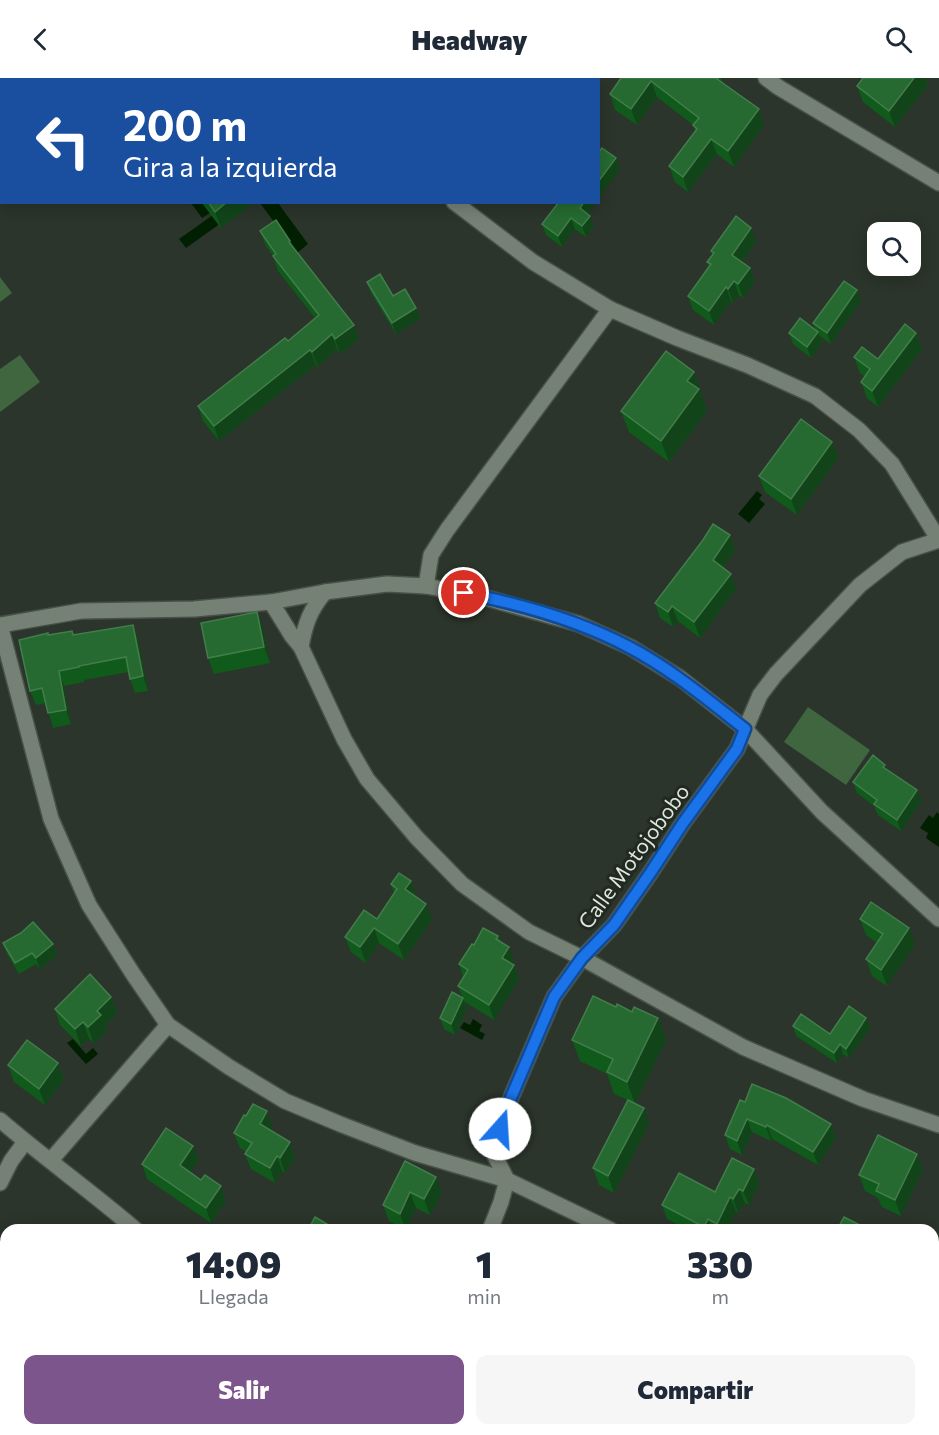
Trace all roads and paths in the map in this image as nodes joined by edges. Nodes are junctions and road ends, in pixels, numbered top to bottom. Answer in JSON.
{"nodes":[{"id":1,"x":766,"y":78,"type":"edge"},
{"id":2,"x":939,"y":183,"type":"edge"},
{"id":3,"x":462,"y":205,"type":"edge"},
{"id":4,"x":610,"y":309,"type":"junction"},
{"id":5,"x":939,"y":540,"type":"edge"},
{"id":6,"x":426,"y":586,"type":"junction"},
{"id":7,"x":325,"y":592,"type":"junction"},
{"id":8,"x":271,"y":602,"type":"junction"},
{"id":9,"x":0,"y":625,"type":"edge"},
{"id":10,"x":301,"y":647,"type":"junction"},
{"id":11,"x":745,"y":729,"type":"junction"},
{"id":12,"x":939,"y":919,"type":"edge"},
{"id":13,"x":582,"y":958,"type":"junction"},
{"id":14,"x":168,"y":1025,"type":"junction"},
{"id":15,"x":0,"y":1120,"type":"edge"},
{"id":16,"x":939,"y":1125,"type":"edge"},
{"id":17,"x":25,"y":1142,"type":"junction"},
{"id":18,"x":51,"y":1160,"type":"junction"},
{"id":19,"x":507,"y":1180,"type":"junction"},
{"id":20,"x":0,"y":1183,"type":"edge"},
{"id":21,"x":129,"y":1224,"type":"edge"},
{"id":22,"x":492,"y":1224,"type":"edge"},
{"id":23,"x":598,"y":1224,"type":"edge"}],
"edges":[{"from":1,"to":2,"type":"street"},
{"from":3,"to":4,"type":"street"},
{"from":4,"to":5,"type":"street"},
{"from":4,"to":6,"type":"street"},
{"from":5,"to":11,"type":"street","name":"Calle Motojobobo"},
{"from":6,"to":7,"type":"street"},
{"from":6,"to":11,"type":"street"},
{"from":7,"to":8,"type":"street"},
{"from":7,"to":10,"type":"street"},
{"from":8,"to":9,"type":"street"},
{"from":8,"to":10,"type":"street"},
{"from":9,"to":14,"type":"street"},
{"from":10,"to":13,"type":"street"},
{"from":11,"to":12,"type":"street"},
{"from":11,"to":13,"type":"street","name":"Calle Motojobobo"},
{"from":13,"to":16,"type":"street"},
{"from":13,"to":19,"type":"street","name":"Calle Motojobobo"},
{"from":14,"to":18,"type":"street"},
{"from":14,"to":19,"type":"street"},
{"from":15,"to":17,"type":"street"},
{"from":17,"to":18,"type":"street"},
{"from":17,"to":20,"type":"street"},
{"from":18,"to":21,"type":"street"},
{"from":19,"to":22,"type":"street"},
{"from":19,"to":23,"type":"street"}]}
